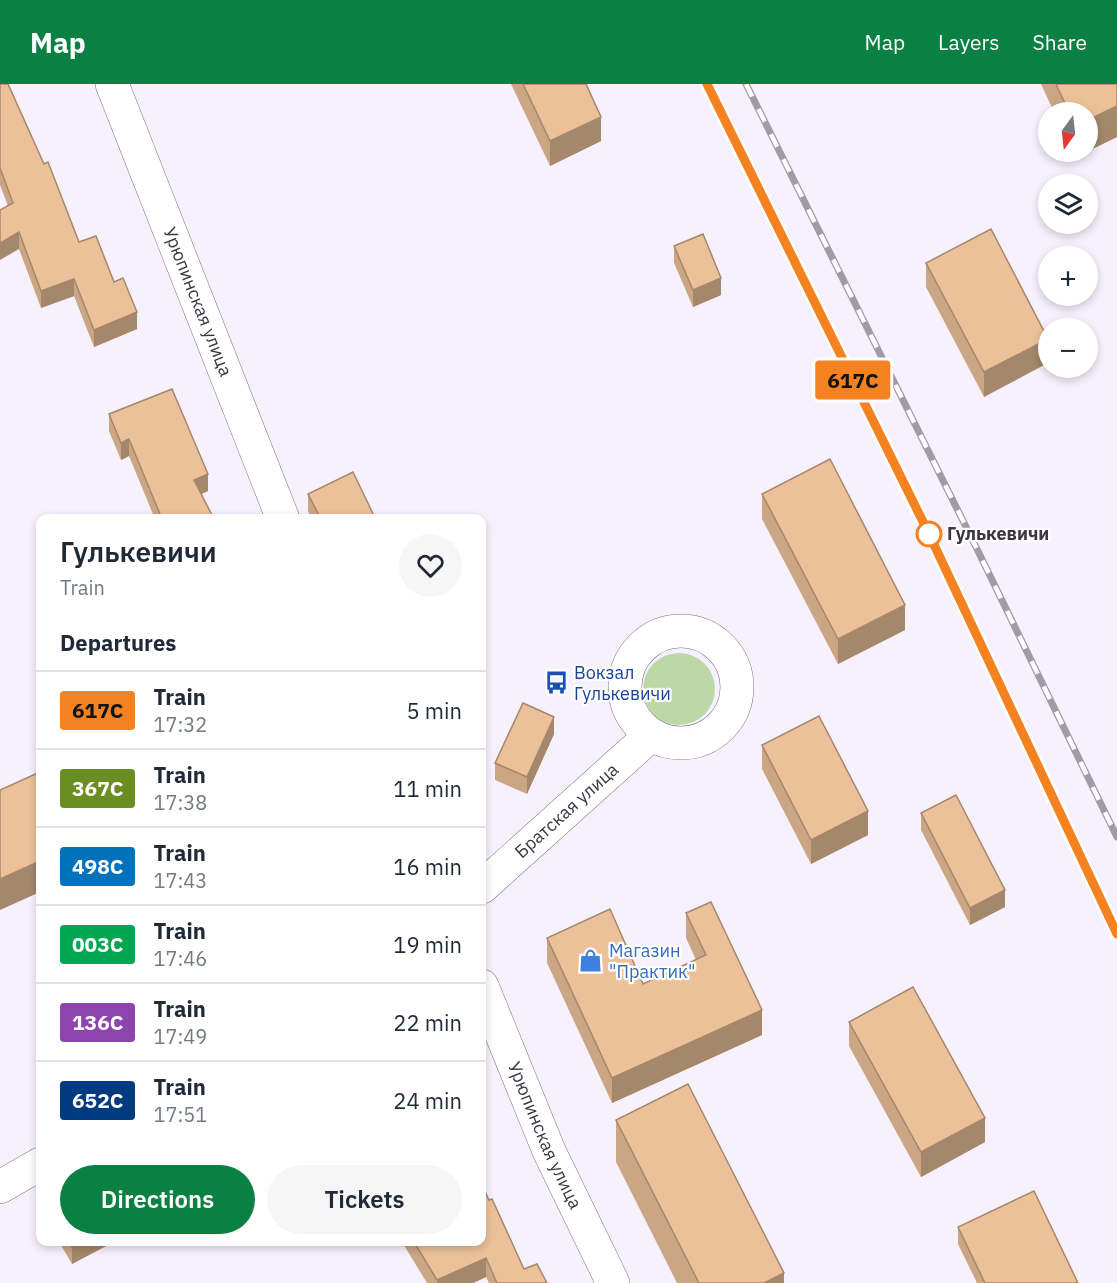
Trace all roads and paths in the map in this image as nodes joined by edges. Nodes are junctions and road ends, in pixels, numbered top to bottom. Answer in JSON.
{"nodes":[{"id":1,"x":112,"y":84,"type":"edge"},
{"id":2,"x":281,"y":514,"type":"edge"},
{"id":3,"x":651,"y":735,"type":"dead end"},
{"id":4,"x":486,"y":882,"type":"edge"},
{"id":5,"x":486,"y":996,"type":"edge"},
{"id":6,"x":36,"y":1166,"type":"edge"},
{"id":7,"x":0,"y":1187,"type":"edge"},
{"id":8,"x":613,"y":1283,"type":"edge"}],
"edges":[{"from":1,"to":2,"type":"street","name":"Урюпинская улица"},
{"from":3,"to":4,"type":"street","name":"Братская улица"},
{"from":5,"to":8,"type":"street","name":"Урюпинская улица"},
{"from":6,"to":7,"type":"street"}]}
